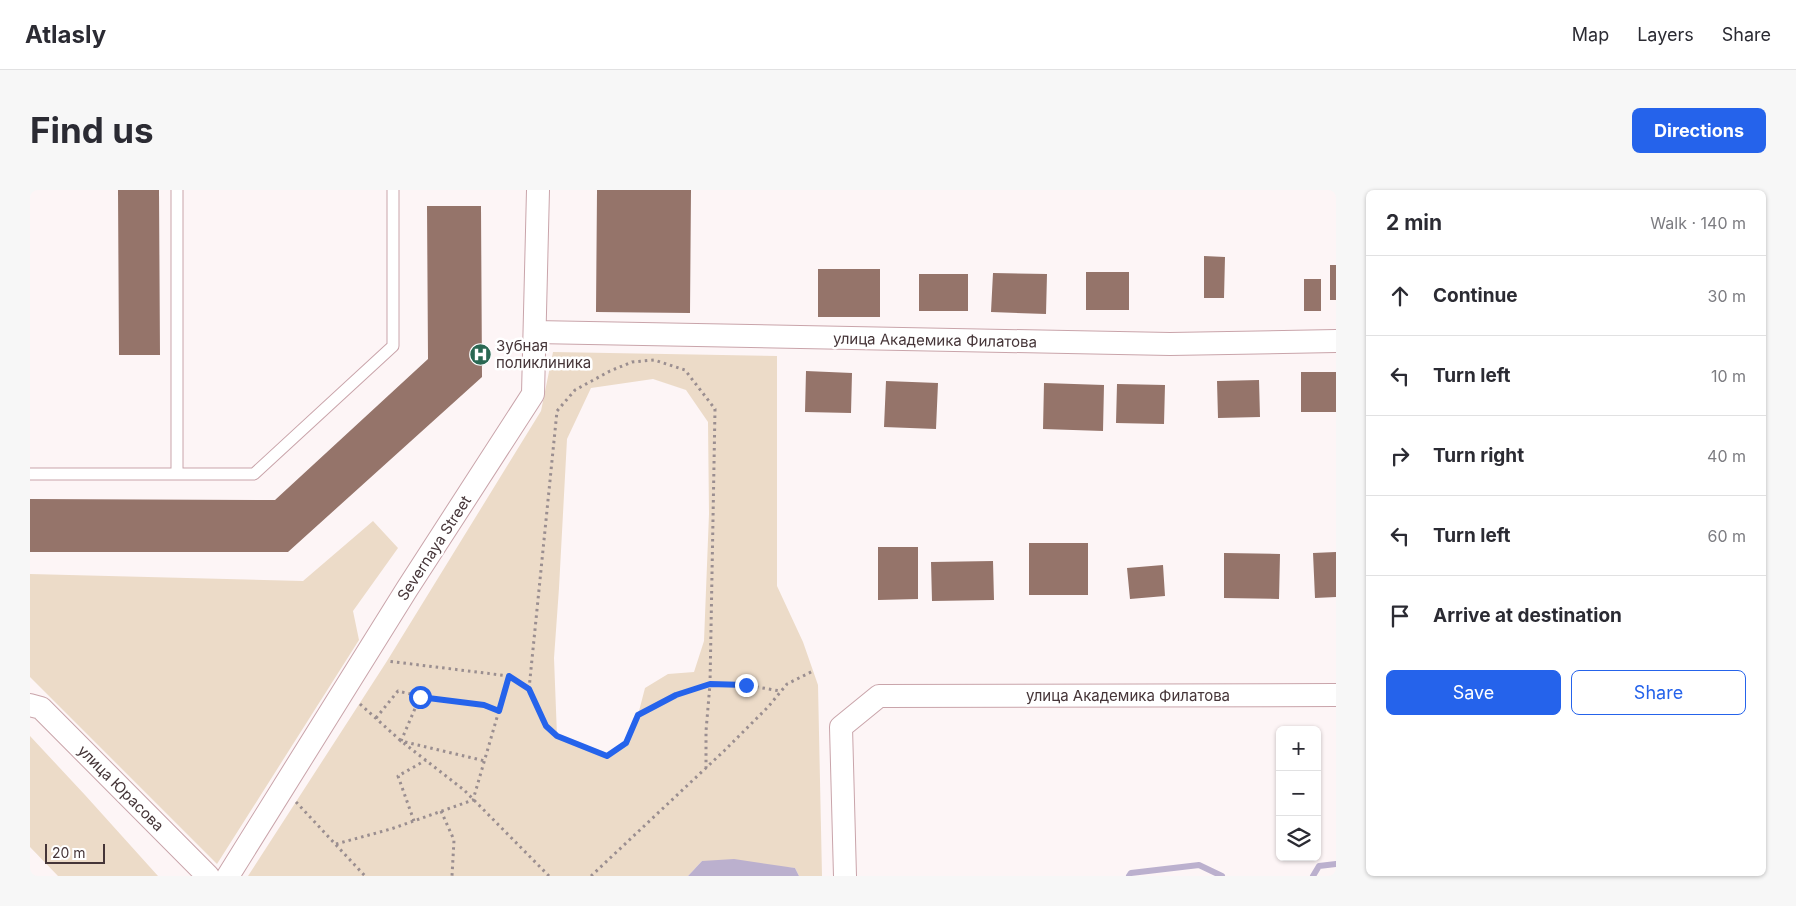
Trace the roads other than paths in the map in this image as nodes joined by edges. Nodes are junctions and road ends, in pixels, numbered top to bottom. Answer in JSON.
{"nodes":[{"id":1,"x":177,"y":190,"type":"edge"},
{"id":2,"x":393,"y":190,"type":"edge"},
{"id":3,"x":538,"y":190,"type":"edge"},
{"id":4,"x":535,"y":332,"type":"junction"},
{"id":5,"x":1336,"y":341,"type":"edge"},
{"id":6,"x":30,"y":474,"type":"edge"},
{"id":7,"x":177,"y":474,"type":"junction"},
{"id":8,"x":1336,"y":695,"type":"edge"},
{"id":9,"x":30,"y":706,"type":"edge"},
{"id":10,"x":208,"y":876,"type":"edge"},
{"id":11,"x":228,"y":876,"type":"edge"},
{"id":12,"x":845,"y":876,"type":"edge"}],
"edges":[{"from":1,"to":7,"type":"lane"},
{"from":2,"to":7,"type":"lane"},
{"from":3,"to":4,"type":"street","name":"Severnaya Street"},
{"from":4,"to":5,"type":"street","name":"улица Академика Филатова"},
{"from":4,"to":11,"type":"street","name":"Severnaya Street"},
{"from":6,"to":7,"type":"lane"},
{"from":8,"to":12,"type":"street","name":"улица Академика Филатова"},
{"from":9,"to":10,"type":"street","name":"улица Юрасова"}]}
